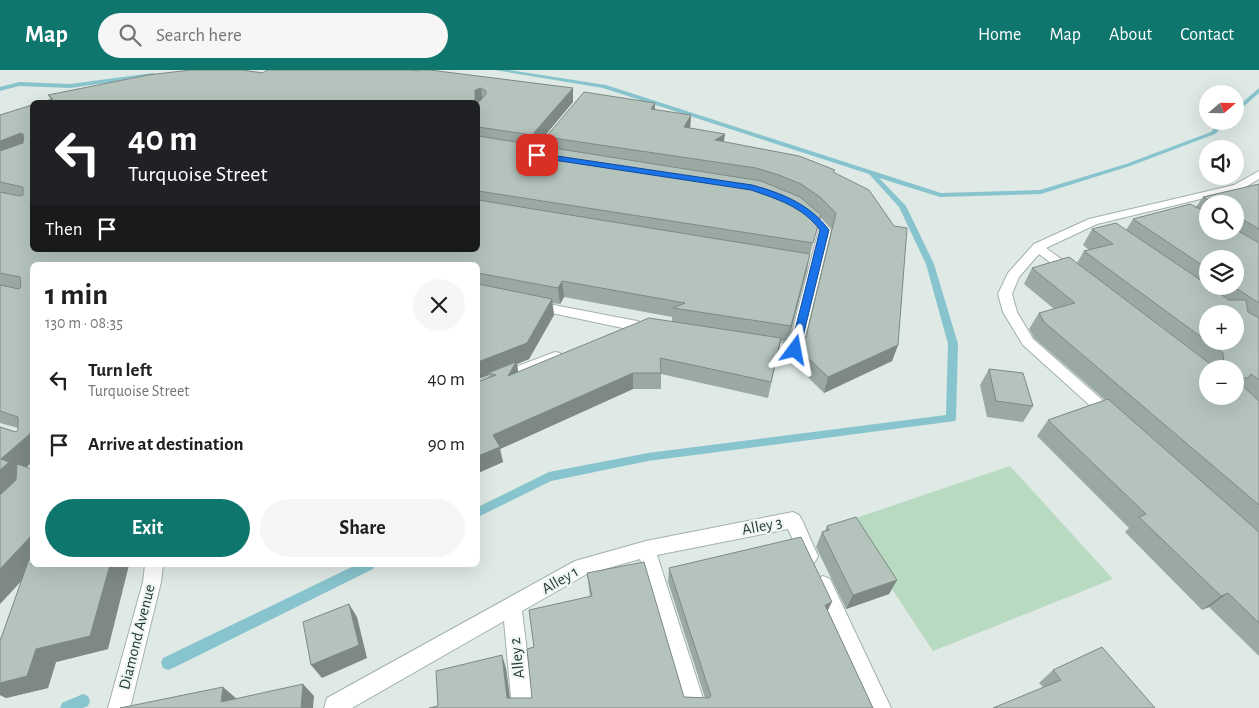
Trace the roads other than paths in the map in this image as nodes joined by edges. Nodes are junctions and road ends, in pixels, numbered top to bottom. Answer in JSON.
{"nodes":[{"id":1,"x":1259,"y":174,"type":"edge"},
{"id":2,"x":1238,"y":187,"type":"junction"},
{"id":3,"x":1252,"y":195,"type":"edge"},
{"id":4,"x":1167,"y":204,"type":"junction"},
{"id":5,"x":796,"y":205,"type":"edge"},
{"id":6,"x":1183,"y":214,"type":"edge"},
{"id":7,"x":1093,"y":220,"type":"junction"},
{"id":8,"x":1109,"y":232,"type":"edge"},
{"id":9,"x":1038,"y":247,"type":"junction"},
{"id":10,"x":1084,"y":283,"type":"edge"},
{"id":11,"x":515,"y":302,"type":"edge"},
{"id":12,"x":611,"y":336,"type":"edge"},
{"id":13,"x":746,"y":343,"type":"edge"},
{"id":14,"x":566,"y":353,"type":"edge"},
{"id":15,"x":480,"y":387,"type":"edge"},
{"id":16,"x":1122,"y":426,"type":"edge"},
{"id":17,"x":646,"y":549,"type":"junction"},
{"id":18,"x":154,"y":567,"type":"edge"},
{"id":19,"x":512,"y":608,"type":"junction"},
{"id":20,"x":335,"y":707,"type":"edge"},
{"id":21,"x":119,"y":708,"type":"edge"},
{"id":22,"x":522,"y":708,"type":"edge"},
{"id":23,"x":695,"y":708,"type":"edge"},
{"id":24,"x":880,"y":708,"type":"edge"}],
"edges":[{"from":1,"to":2,"type":"street"},
{"from":2,"to":3,"type":"street"},
{"from":2,"to":4,"type":"street"},
{"from":4,"to":6,"type":"street"},
{"from":4,"to":7,"type":"street"},
{"from":5,"to":13,"type":"street"},
{"from":7,"to":8,"type":"street"},
{"from":7,"to":9,"type":"street"},
{"from":9,"to":10,"type":"street"},
{"from":9,"to":16,"type":"street"},
{"from":11,"to":12,"type":"street"},
{"from":14,"to":15,"type":"street"},
{"from":17,"to":19,"type":"street","name":"Alley 1"},
{"from":17,"to":23,"type":"street"},
{"from":17,"to":24,"type":"street","name":"Alley 3"},
{"from":18,"to":21,"type":"street","name":"Diamond Avenue"},
{"from":19,"to":20,"type":"street","name":"Alley 1"},
{"from":19,"to":22,"type":"street","name":"Alley 2"}]}
